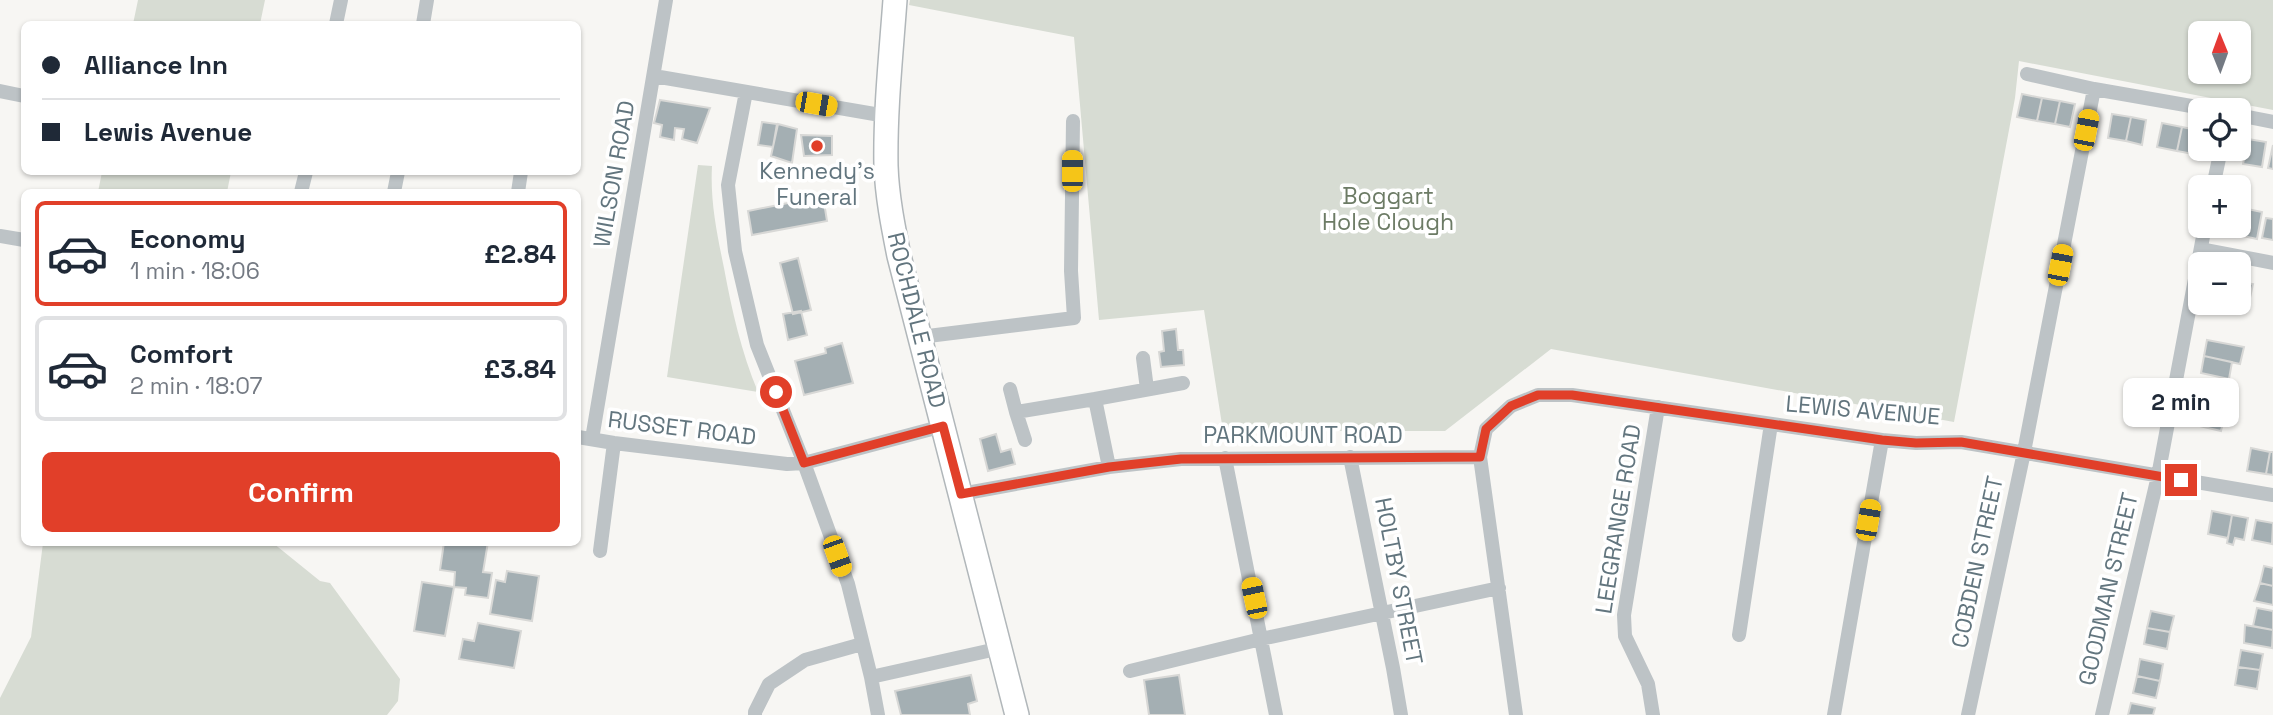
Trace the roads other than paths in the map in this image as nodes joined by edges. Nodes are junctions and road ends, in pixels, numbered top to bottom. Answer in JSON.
{"nodes":[{"id":1,"x":341,"y":0,"type":"edge"},
{"id":2,"x":427,"y":0,"type":"edge"},
{"id":3,"x":666,"y":0,"type":"edge"},
{"id":4,"x":895,"y":0,"type":"edge"},
{"id":5,"x":337,"y":21,"type":"edge"},
{"id":6,"x":424,"y":21,"type":"edge"},
{"id":7,"x":2027,"y":74,"type":"dead end"},
{"id":8,"x":654,"y":76,"type":"junction"},
{"id":9,"x":2094,"y":89,"type":"junction"},
{"id":10,"x":0,"y":91,"type":"edge"},
{"id":11,"x":746,"y":92,"type":"junction"},
{"id":12,"x":21,"y":95,"type":"edge"},
{"id":13,"x":2188,"y":105,"type":"edge"},
{"id":14,"x":886,"y":116,"type":"junction"},
{"id":15,"x":2251,"y":118,"type":"edge"},
{"id":16,"x":1073,"y":121,"type":"dead end"},
{"id":17,"x":2273,"y":122,"type":"edge"},
{"id":18,"x":0,"y":236,"type":"edge"},
{"id":19,"x":2203,"y":238,"type":"edge"},
{"id":20,"x":21,"y":240,"type":"edge"},
{"id":21,"x":2201,"y":248,"type":"junction"},
{"id":22,"x":2273,"y":263,"type":"edge"},
{"id":23,"x":920,"y":337,"type":"junction"},
{"id":24,"x":1143,"y":358,"type":"dead end"},
{"id":25,"x":1183,"y":383,"type":"dead end"},
{"id":26,"x":1010,"y":389,"type":"dead end"},
{"id":27,"x":1147,"y":389,"type":"junction"},
{"id":28,"x":1095,"y":399,"type":"junction"},
{"id":29,"x":1658,"y":407,"type":"junction"},
{"id":30,"x":1016,"y":412,"type":"junction"},
{"id":31,"x":1771,"y":424,"type":"junction"},
{"id":32,"x":943,"y":426,"type":"junction"},
{"id":33,"x":585,"y":438,"type":"edge"},
{"id":34,"x":1025,"y":440,"type":"dead end"},
{"id":35,"x":1882,"y":440,"type":"junction"},
{"id":36,"x":614,"y":443,"type":"junction"},
{"id":37,"x":2024,"y":452,"type":"junction"},
{"id":38,"x":1350,"y":457,"type":"junction"},
{"id":39,"x":1480,"y":457,"type":"junction"},
{"id":40,"x":1225,"y":458,"type":"junction"},
{"id":41,"x":804,"y":463,"type":"junction"},
{"id":42,"x":1109,"y":467,"type":"junction"},
{"id":43,"x":2158,"y":476,"type":"junction"},
{"id":44,"x":961,"y":494,"type":"junction"},
{"id":45,"x":2273,"y":495,"type":"edge"},
{"id":46,"x":600,"y":551,"type":"dead end"},
{"id":47,"x":1499,"y":587,"type":"junction"},
{"id":48,"x":1382,"y":613,"type":"junction"},
{"id":49,"x":1739,"y":635,"type":"dead end"},
{"id":50,"x":1261,"y":639,"type":"junction"},
{"id":51,"x":862,"y":644,"type":"junction"},
{"id":52,"x":1001,"y":648,"type":"junction"},
{"id":53,"x":1130,"y":671,"type":"dead end"},
{"id":54,"x":871,"y":677,"type":"junction"},
{"id":55,"x":755,"y":715,"type":"edge"},
{"id":56,"x":878,"y":715,"type":"edge"},
{"id":57,"x":1017,"y":715,"type":"edge"},
{"id":58,"x":1276,"y":715,"type":"edge"},
{"id":59,"x":1401,"y":715,"type":"edge"},
{"id":60,"x":1516,"y":715,"type":"edge"},
{"id":61,"x":1653,"y":715,"type":"edge"},
{"id":62,"x":1834,"y":715,"type":"edge"},
{"id":63,"x":1968,"y":715,"type":"edge"},
{"id":64,"x":2102,"y":715,"type":"edge"}],
"edges":[{"from":1,"to":5,"type":"street"},
{"from":2,"to":6,"type":"street"},
{"from":3,"to":8,"type":"street","name":"WILSON ROAD"},
{"from":4,"to":14,"type":"main road","name":"ROCHDALE ROAD"},
{"from":7,"to":9,"type":"street"},
{"from":8,"to":11,"type":"street"},
{"from":8,"to":33,"type":"street","name":"WILSON ROAD"},
{"from":9,"to":13,"type":"street"},
{"from":9,"to":37,"type":"street","name":"COBDEN STREET"},
{"from":10,"to":12,"type":"street"},
{"from":11,"to":14,"type":"street"},
{"from":11,"to":41,"type":"street"},
{"from":14,"to":23,"type":"main road","name":"ROCHDALE ROAD"},
{"from":15,"to":17,"type":"street"},
{"from":16,"to":23,"type":"street"},
{"from":18,"to":20,"type":"street"},
{"from":19,"to":21,"type":"street","name":"GOODMAN STREET"},
{"from":21,"to":22,"type":"street"},
{"from":21,"to":43,"type":"street","name":"GOODMAN STREET"},
{"from":23,"to":32,"type":"main road","name":"ROCHDALE ROAD"},
{"from":24,"to":27,"type":"street"},
{"from":25,"to":27,"type":"street"},
{"from":26,"to":30,"type":"street"},
{"from":27,"to":28,"type":"street"},
{"from":28,"to":30,"type":"street"},
{"from":28,"to":42,"type":"street"},
{"from":29,"to":31,"type":"street","name":"LEWIS AVENUE"},
{"from":29,"to":39,"type":"street","name":"LEWIS AVENUE"},
{"from":29,"to":61,"type":"street","name":"LEEGRANGE ROAD"},
{"from":30,"to":34,"type":"street"},
{"from":31,"to":35,"type":"street","name":"LEWIS AVENUE"},
{"from":31,"to":49,"type":"street"},
{"from":32,"to":41,"type":"street","name":"RUSSET ROAD"},
{"from":32,"to":44,"type":"main road","name":"ROCHDALE ROAD"},
{"from":33,"to":36,"type":"street","name":"RUSSET ROAD"},
{"from":35,"to":37,"type":"street","name":"LEWIS AVENUE"},
{"from":35,"to":62,"type":"street"},
{"from":36,"to":41,"type":"street","name":"RUSSET ROAD"},
{"from":36,"to":46,"type":"street"},
{"from":37,"to":43,"type":"street","name":"LEWIS AVENUE"},
{"from":37,"to":63,"type":"street","name":"COBDEN STREET"},
{"from":38,"to":39,"type":"street","name":"PARKMOUNT ROAD"},
{"from":38,"to":40,"type":"street","name":"PARKMOUNT ROAD"},
{"from":38,"to":48,"type":"street","name":"HOLTBY STREET"},
{"from":39,"to":47,"type":"street"},
{"from":40,"to":42,"type":"street","name":"PARKMOUNT ROAD"},
{"from":40,"to":50,"type":"street"},
{"from":41,"to":51,"type":"street"},
{"from":42,"to":44,"type":"street","name":"PARKMOUNT ROAD"},
{"from":43,"to":45,"type":"street","name":"LEWIS AVENUE"},
{"from":43,"to":64,"type":"street","name":"GOODMAN STREET"},
{"from":44,"to":52,"type":"main road","name":"ROCHDALE ROAD"},
{"from":47,"to":48,"type":"street"},
{"from":47,"to":60,"type":"street"},
{"from":48,"to":50,"type":"street"},
{"from":48,"to":59,"type":"street","name":"HOLTBY STREET"},
{"from":50,"to":53,"type":"street"},
{"from":50,"to":58,"type":"street"},
{"from":51,"to":54,"type":"street"},
{"from":51,"to":55,"type":"street"},
{"from":52,"to":54,"type":"street"},
{"from":52,"to":57,"type":"main road","name":"ROCHDALE ROAD"},
{"from":54,"to":56,"type":"street"}]}
